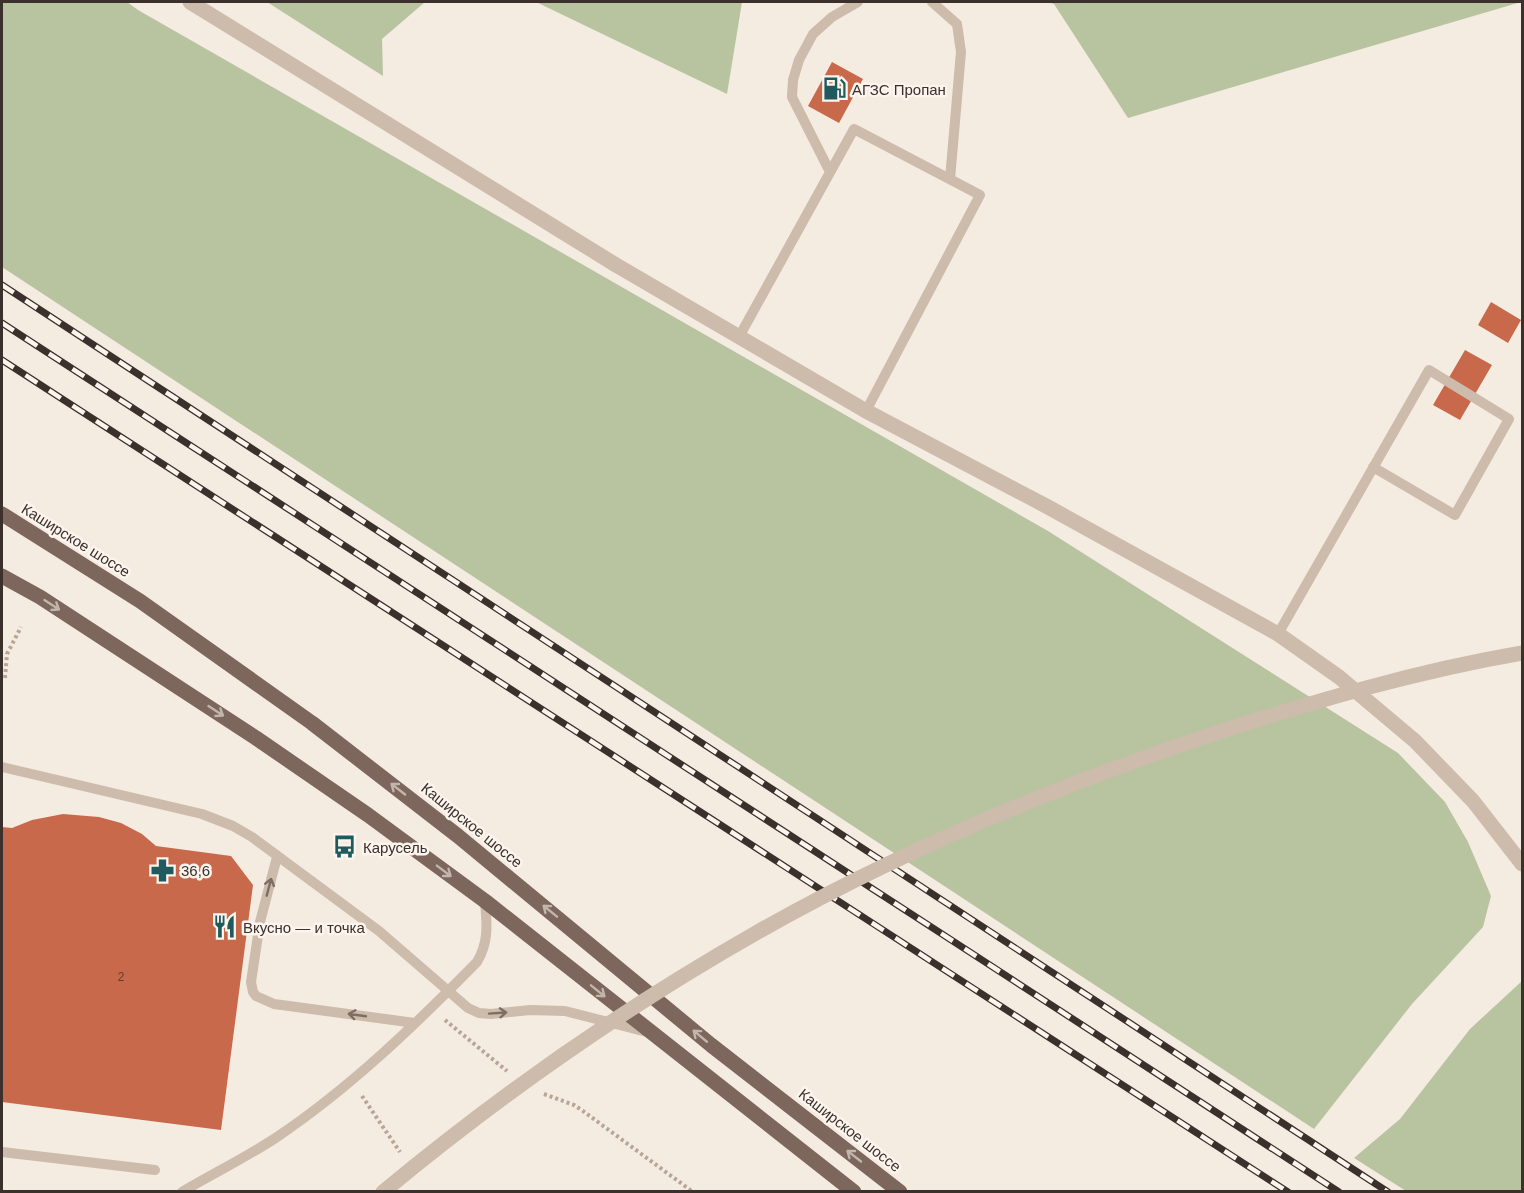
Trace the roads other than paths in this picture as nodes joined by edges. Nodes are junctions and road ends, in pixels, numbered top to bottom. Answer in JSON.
{"nodes":[{"id":1,"x":190,"y":2,"type":"edge"},
{"id":2,"x":858,"y":2,"type":"edge"},
{"id":3,"x":932,"y":2,"type":"edge"},
{"id":4,"x":830,"y":172,"type":"junction"},
{"id":5,"x":950,"y":179,"type":"junction"},
{"id":6,"x":740,"y":337,"type":"junction"},
{"id":7,"x":866,"y":411,"type":"junction"},
{"id":8,"x":1373,"y":467,"type":"junction"},
{"id":9,"x":2,"y":514,"type":"edge"},
{"id":10,"x":2,"y":576,"type":"edge"},
{"id":11,"x":1278,"y":634,"type":"junction"},
{"id":12,"x":1522,"y":653,"type":"edge"},
{"id":13,"x":2,"y":767,"type":"edge"},
{"id":14,"x":277,"y":857,"type":"junction"},
{"id":15,"x":1522,"y":864,"type":"edge"},
{"id":16,"x":485,"y":901,"type":"junction"},
{"id":17,"x":447,"y":990,"type":"junction"},
{"id":18,"x":415,"y":1023,"type":"junction"},
{"id":19,"x":650,"y":1033,"type":"junction"},
{"id":20,"x":2,"y":1152,"type":"edge"},
{"id":21,"x":155,"y":1170,"type":"dead end"},
{"id":22,"x":182,"y":1191,"type":"edge"},
{"id":23,"x":383,"y":1191,"type":"edge"},
{"id":24,"x":854,"y":1191,"type":"edge"},
{"id":25,"x":900,"y":1191,"type":"edge"}],
"edges":[{"from":1,"to":6,"type":"street"},
{"from":2,"to":4,"type":"lane"},
{"from":3,"to":5,"type":"lane"},
{"from":4,"to":5,"type":"lane"},
{"from":4,"to":6,"type":"lane"},
{"from":5,"to":7,"type":"lane"},
{"from":6,"to":7,"type":"street"},
{"from":7,"to":11,"type":"street"},
{"from":8,"to":8,"type":"lane"},
{"from":8,"to":11,"type":"lane"},
{"from":25,"to":9,"type":"main road","name":"Каширское шоссе","one_way":true},
{"from":10,"to":16,"type":"main road","one_way":true},
{"from":11,"to":15,"type":"street"},
{"from":12,"to":23,"type":"street","bridge":true},
{"from":13,"to":14,"type":"lane"},
{"from":14,"to":17,"type":"lane"},
{"from":18,"to":14,"type":"lane","one_way":true},
{"from":16,"to":17,"type":"lane"},
{"from":16,"to":19,"type":"main road","one_way":true},
{"from":17,"to":18,"type":"lane"},
{"from":17,"to":19,"type":"lane","one_way":true},
{"from":18,"to":22,"type":"lane"},
{"from":19,"to":24,"type":"main road"},
{"from":20,"to":21,"type":"lane"}]}
